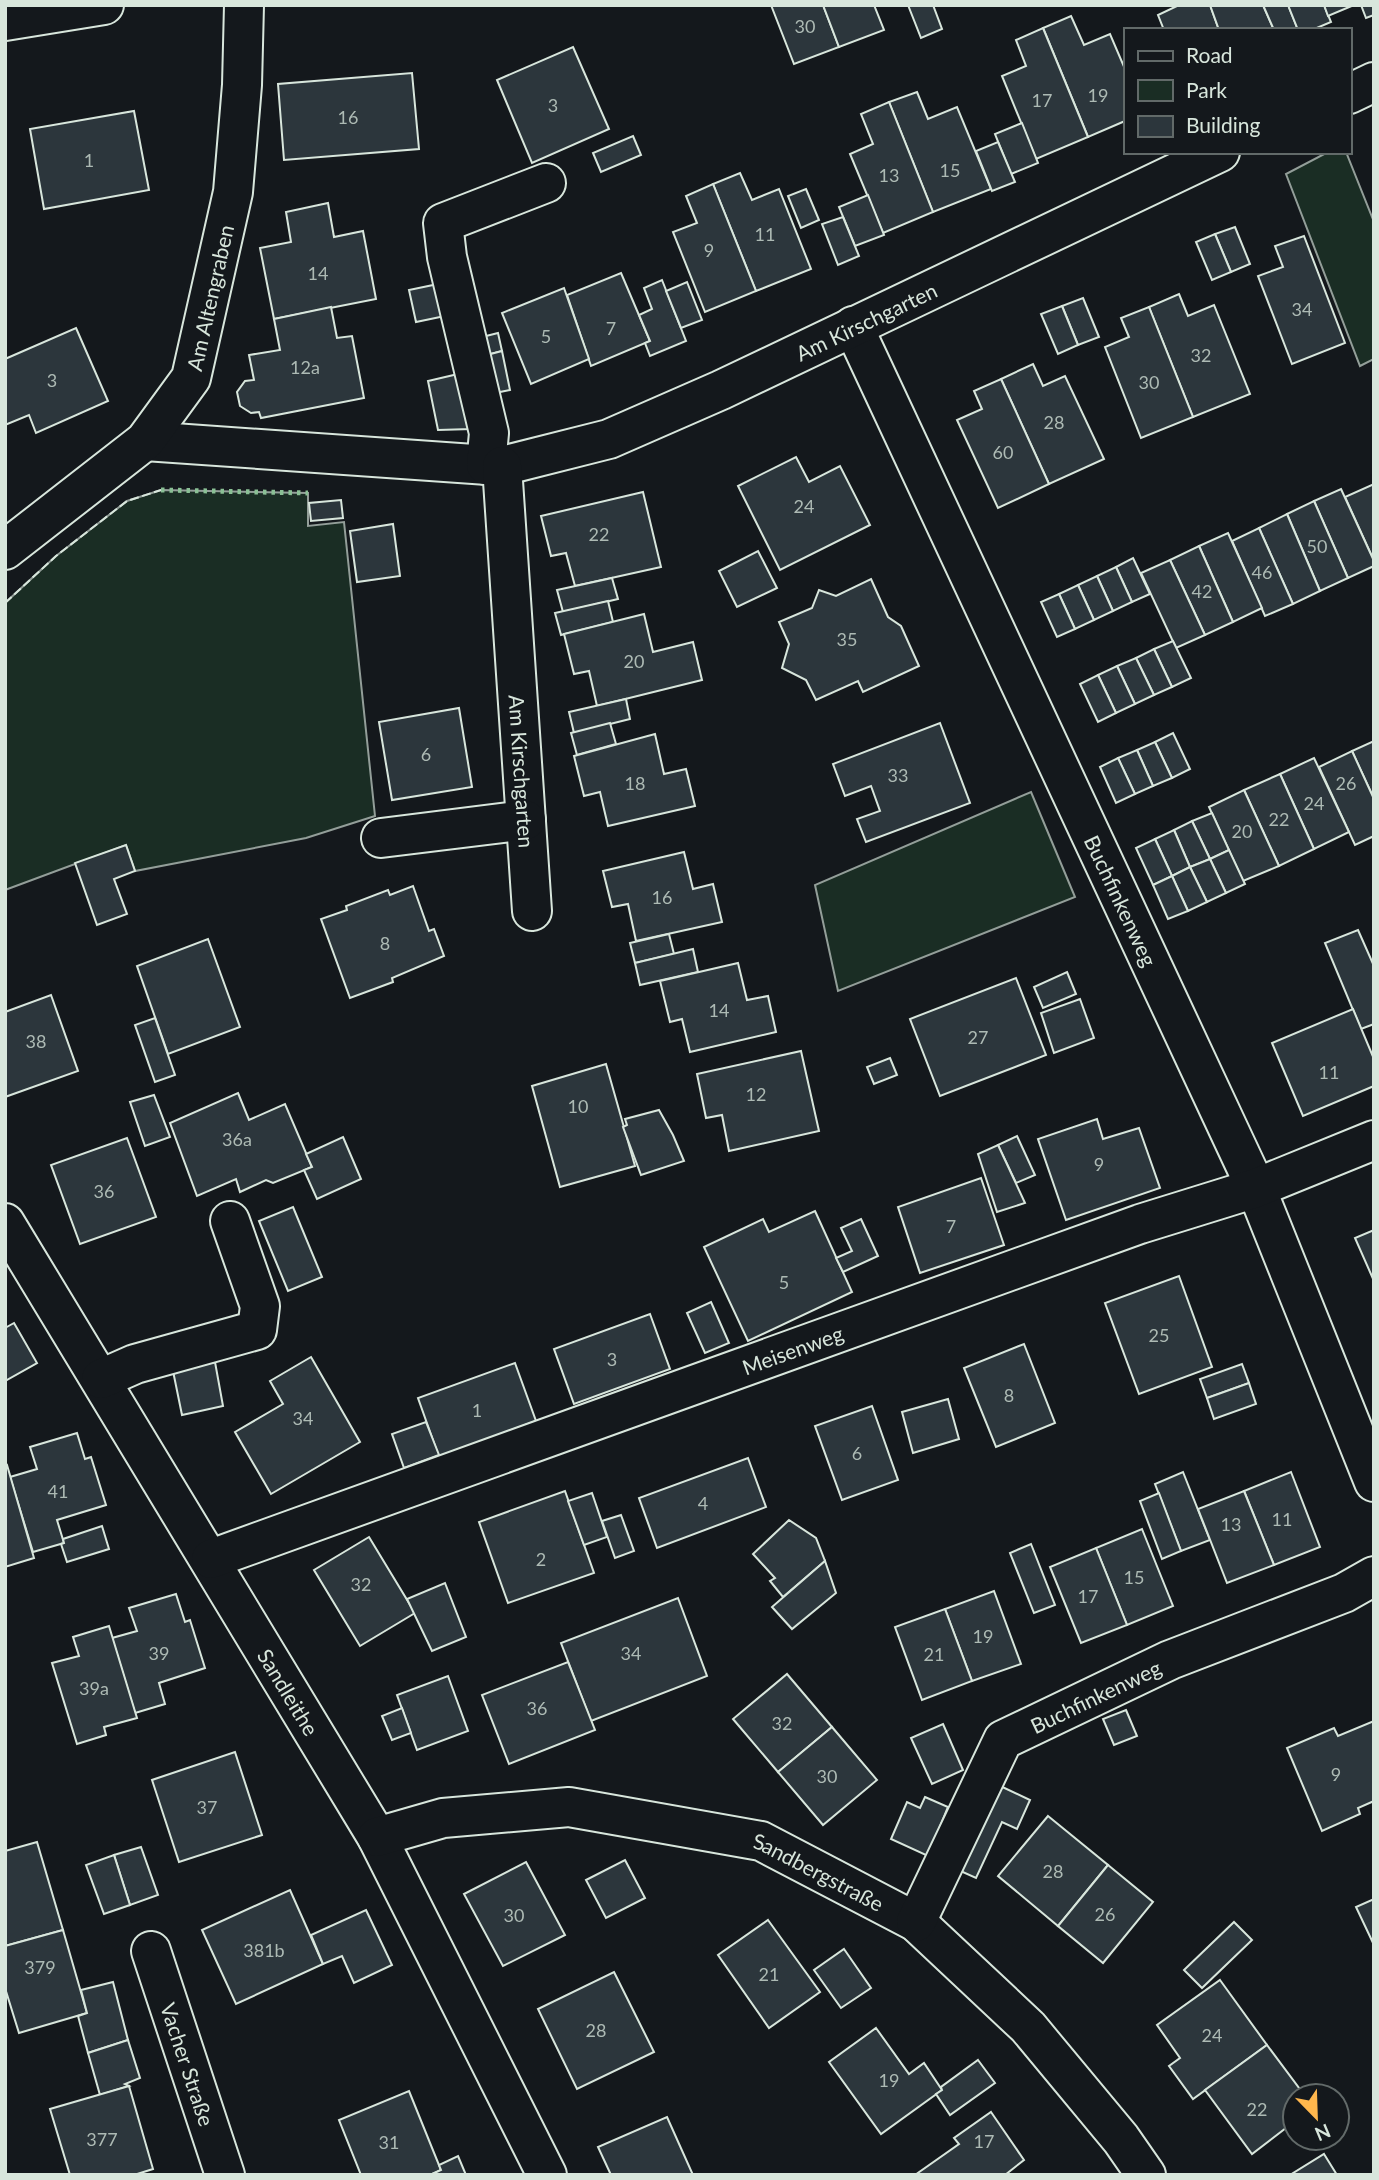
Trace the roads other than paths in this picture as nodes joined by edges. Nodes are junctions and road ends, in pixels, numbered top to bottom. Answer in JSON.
{"nodes":[{"id":1,"x":104,"y":5,"type":"edge"},
{"id":2,"x":244,"y":5,"type":"edge"},
{"id":3,"x":5,"y":21,"type":"edge"},
{"id":4,"x":1374,"y":82,"type":"edge"},
{"id":5,"x":1351,"y":92,"type":"edge"},
{"id":6,"x":1216,"y":154,"type":"edge"},
{"id":7,"x":546,"y":183,"type":"dead end"},
{"id":8,"x":853,"y":326,"type":"junction"},
{"id":9,"x":145,"y":441,"type":"junction"},
{"id":10,"x":494,"y":466,"type":"junction"},
{"id":11,"x":5,"y":550,"type":"edge"},
{"id":12,"x":526,"y":820,"type":"junction"},
{"id":13,"x":381,"y":838,"type":"dead end"},
{"id":14,"x":532,"y":911,"type":"dead end"},
{"id":15,"x":1374,"y":1140,"type":"edge"},
{"id":16,"x":1256,"y":1188,"type":"junction"},
{"id":17,"x":230,"y":1221,"type":"dead end"},
{"id":18,"x":5,"y":1223,"type":"edge"},
{"id":19,"x":101,"y":1379,"type":"junction"},
{"id":20,"x":1374,"y":1482,"type":"edge"},
{"id":21,"x":211,"y":1559,"type":"junction"},
{"id":22,"x":1374,"y":1576,"type":"edge"},
{"id":23,"x":377,"y":1837,"type":"junction"},
{"id":24,"x":916,"y":1922,"type":"junction"},
{"id":25,"x":151,"y":1951,"type":"dead end"},
{"id":26,"x":225,"y":2175,"type":"edge"},
{"id":27,"x":547,"y":2175,"type":"edge"},
{"id":28,"x":1146,"y":2175,"type":"edge"}],
"edges":[{"from":1,"to":3,"type":"street"},
{"from":2,"to":9,"type":"street","name":"Am Altengraben"},
{"from":4,"to":5,"type":"street"},
{"from":6,"to":8,"type":"street","name":"Am Kirschgarten"},
{"from":7,"to":10,"type":"street"},
{"from":8,"to":10,"type":"street","name":"Am Kirschgarten"},
{"from":8,"to":16,"type":"street","name":"Buchfinkenweg"},
{"from":9,"to":10,"type":"street","name":"Am Kirschgarten"},
{"from":9,"to":11,"type":"street","name":"Am Altengraben"},
{"from":10,"to":12,"type":"street","name":"Am Kirschgarten"},
{"from":12,"to":13,"type":"street"},
{"from":12,"to":14,"type":"street","name":"Am Kirschgarten"},
{"from":15,"to":16,"type":"street","name":"Meisenweg"},
{"from":16,"to":20,"type":"street","name":"Buchfinkenweg"},
{"from":16,"to":21,"type":"street","name":"Meisenweg"},
{"from":17,"to":19,"type":"street"},
{"from":18,"to":19,"type":"street","name":"Sandleithe"},
{"from":19,"to":21,"type":"street","name":"Sandleithe"},
{"from":21,"to":23,"type":"street","name":"Sandleithe"},
{"from":22,"to":24,"type":"street","name":"Buchfinkenweg"},
{"from":23,"to":24,"type":"street","name":"Sandbergstraße"},
{"from":23,"to":27,"type":"street","name":"Sandleithe"},
{"from":24,"to":28,"type":"street","name":"Sandbergstraße"},
{"from":25,"to":26,"type":"street","name":"Vacher Straße"}]}
